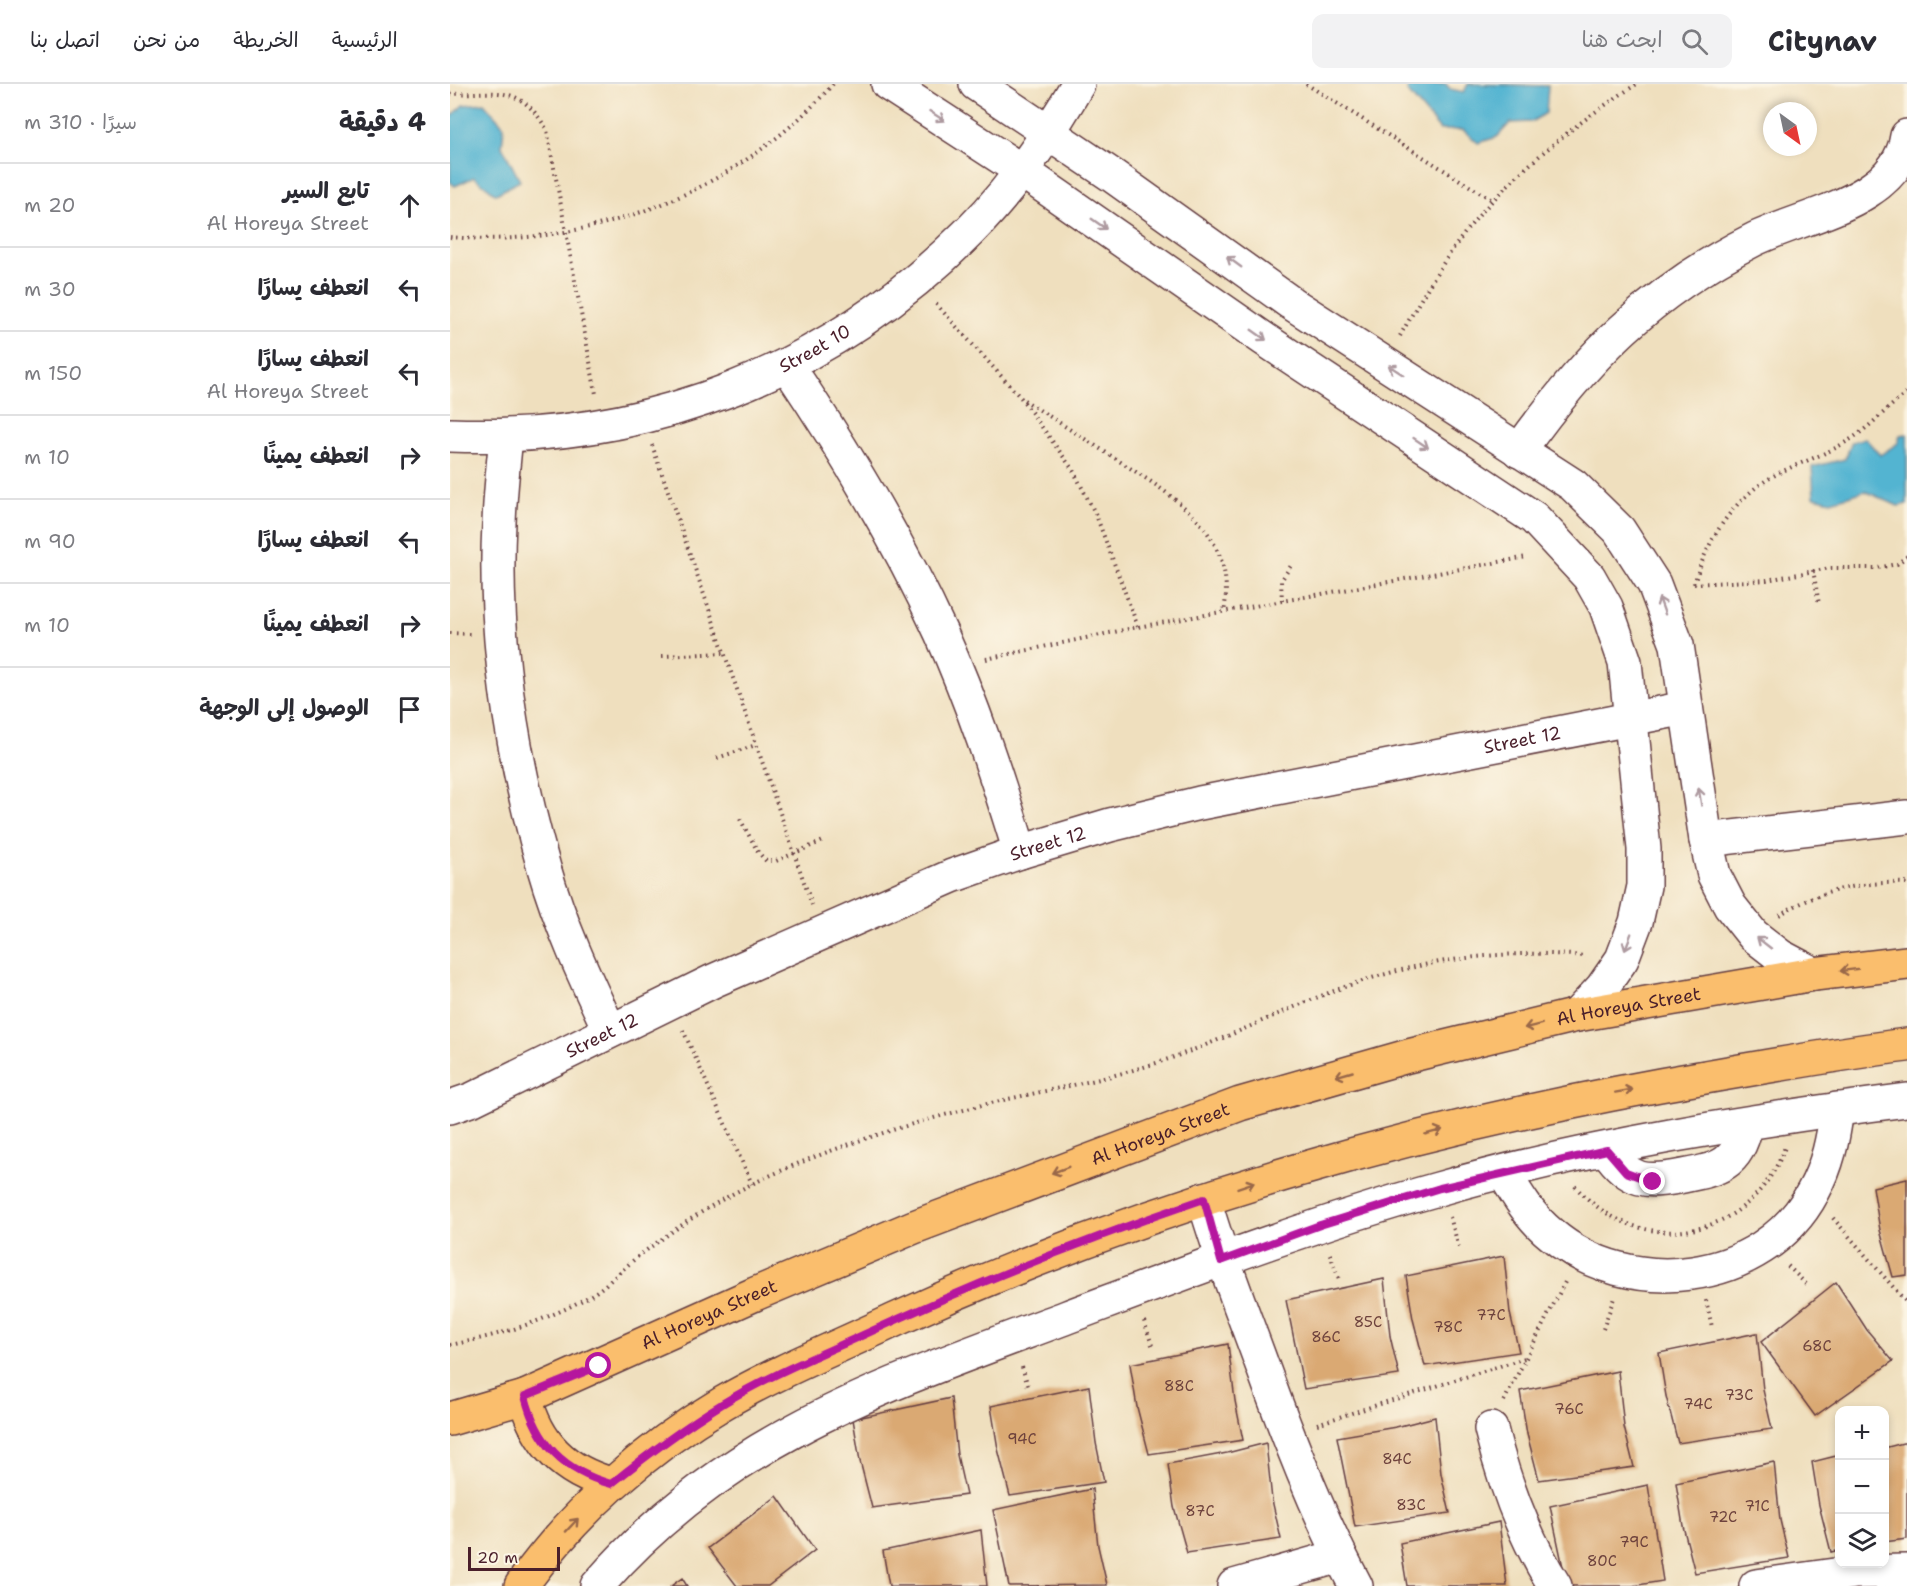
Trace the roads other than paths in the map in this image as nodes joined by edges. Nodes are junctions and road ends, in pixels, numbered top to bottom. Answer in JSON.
{"nodes":[{"id":1,"x":888,"y":84,"type":"edge"},
{"id":2,"x":976,"y":84,"type":"edge"},
{"id":3,"x":1078,"y":84,"type":"edge"},
{"id":4,"x":1050,"y":133,"type":"junction"},
{"id":5,"x":1907,"y":136,"type":"edge"},
{"id":6,"x":1022,"y":171,"type":"junction"},
{"id":7,"x":787,"y":365,"type":"junction"},
{"id":8,"x":450,"y":435,"type":"edge"},
{"id":9,"x":506,"y":437,"type":"junction"},
{"id":10,"x":1519,"y":451,"type":"junction"},
{"id":11,"x":1686,"y":708,"type":"junction"},
{"id":12,"x":1632,"y":718,"type":"junction"},
{"id":13,"x":1907,"y":817,"type":"edge"},
{"id":14,"x":1706,"y":840,"type":"junction"},
{"id":15,"x":1020,"y":852,"type":"junction"},
{"id":16,"x":1907,"y":963,"type":"edge"},
{"id":17,"x":1814,"y":974,"type":"junction"},
{"id":18,"x":1577,"y":1016,"type":"junction"},
{"id":19,"x":610,"y":1031,"type":"junction"},
{"id":20,"x":1907,"y":1046,"type":"edge"},
{"id":21,"x":1907,"y":1100,"type":"edge"},
{"id":22,"x":450,"y":1107,"type":"edge"},
{"id":23,"x":1837,"y":1109,"type":"junction"},
{"id":24,"x":1504,"y":1173,"type":"junction"},
{"id":25,"x":1204,"y":1199,"type":"junction"},
{"id":26,"x":1221,"y":1261,"type":"junction"},
{"id":27,"x":525,"y":1396,"type":"junction"},
{"id":28,"x":450,"y":1419,"type":"edge"},
{"id":29,"x":1491,"y":1429,"type":"road end"},
{"id":30,"x":611,"y":1484,"type":"junction"},
{"id":31,"x":1340,"y":1556,"type":"junction"},
{"id":32,"x":1907,"y":1571,"type":"edge"},
{"id":33,"x":1856,"y":1579,"type":"edge"},
{"id":34,"x":521,"y":1586,"type":"edge"},
{"id":35,"x":597,"y":1586,"type":"edge"},
{"id":36,"x":1234,"y":1586,"type":"edge"},
{"id":37,"x":1356,"y":1586,"type":"edge"},
{"id":38,"x":1555,"y":1586,"type":"edge"},
{"id":39,"x":1756,"y":1586,"type":"edge"}],
"edges":[{"from":1,"to":6,"type":"street","one_way":true},
{"from":2,"to":4,"type":"street"},
{"from":3,"to":4,"type":"street","name":"Street 10"},
{"from":4,"to":6,"type":"street","name":"Street 10"},
{"from":10,"to":4,"type":"street","one_way":true},
{"from":5,"to":10,"type":"street"},
{"from":6,"to":7,"type":"street","name":"Street 10"},
{"from":6,"to":12,"type":"street","one_way":true},
{"from":7,"to":9,"type":"street","name":"Street 10"},
{"from":7,"to":15,"type":"street"},
{"from":8,"to":9,"type":"street","name":"Street 10"},
{"from":9,"to":19,"type":"street"},
{"from":11,"to":10,"type":"street","one_way":true},
{"from":11,"to":12,"type":"street","name":"Street 12"},
{"from":14,"to":11,"type":"street","one_way":true},
{"from":12,"to":15,"type":"street","name":"Street 12"},
{"from":12,"to":18,"type":"street","one_way":true},
{"from":13,"to":14,"type":"street"},
{"from":17,"to":14,"type":"street","one_way":true},
{"from":15,"to":19,"type":"street","name":"Street 12"},
{"from":16,"to":17,"type":"main road","name":"Al Horeya Street","one_way":true},
{"from":17,"to":18,"type":"main road","name":"Al Horeya Street"},
{"from":18,"to":27,"type":"main road","name":"Al Horeya Street","one_way":true},
{"from":19,"to":22,"type":"street","name":"Street 12"},
{"from":25,"to":20,"type":"main road","one_way":true},
{"from":21,"to":23,"type":"street"},
{"from":23,"to":24,"type":"street"},
{"from":23,"to":24,"type":"street"},
{"from":24,"to":26,"type":"street"},
{"from":25,"to":26,"type":"street"},
{"from":25,"to":30,"type":"main road"},
{"from":26,"to":31,"type":"street"},
{"from":26,"to":35,"type":"street"},
{"from":27,"to":28,"type":"main road","name":"Al Horeya Street"},
{"from":27,"to":30,"type":"main road"},
{"from":29,"to":38,"type":"street"},
{"from":34,"to":30,"type":"main road","one_way":true},
{"from":31,"to":36,"type":"street"},
{"from":31,"to":37,"type":"street"},
{"from":32,"to":33,"type":"street"},
{"from":33,"to":39,"type":"street"}]}
